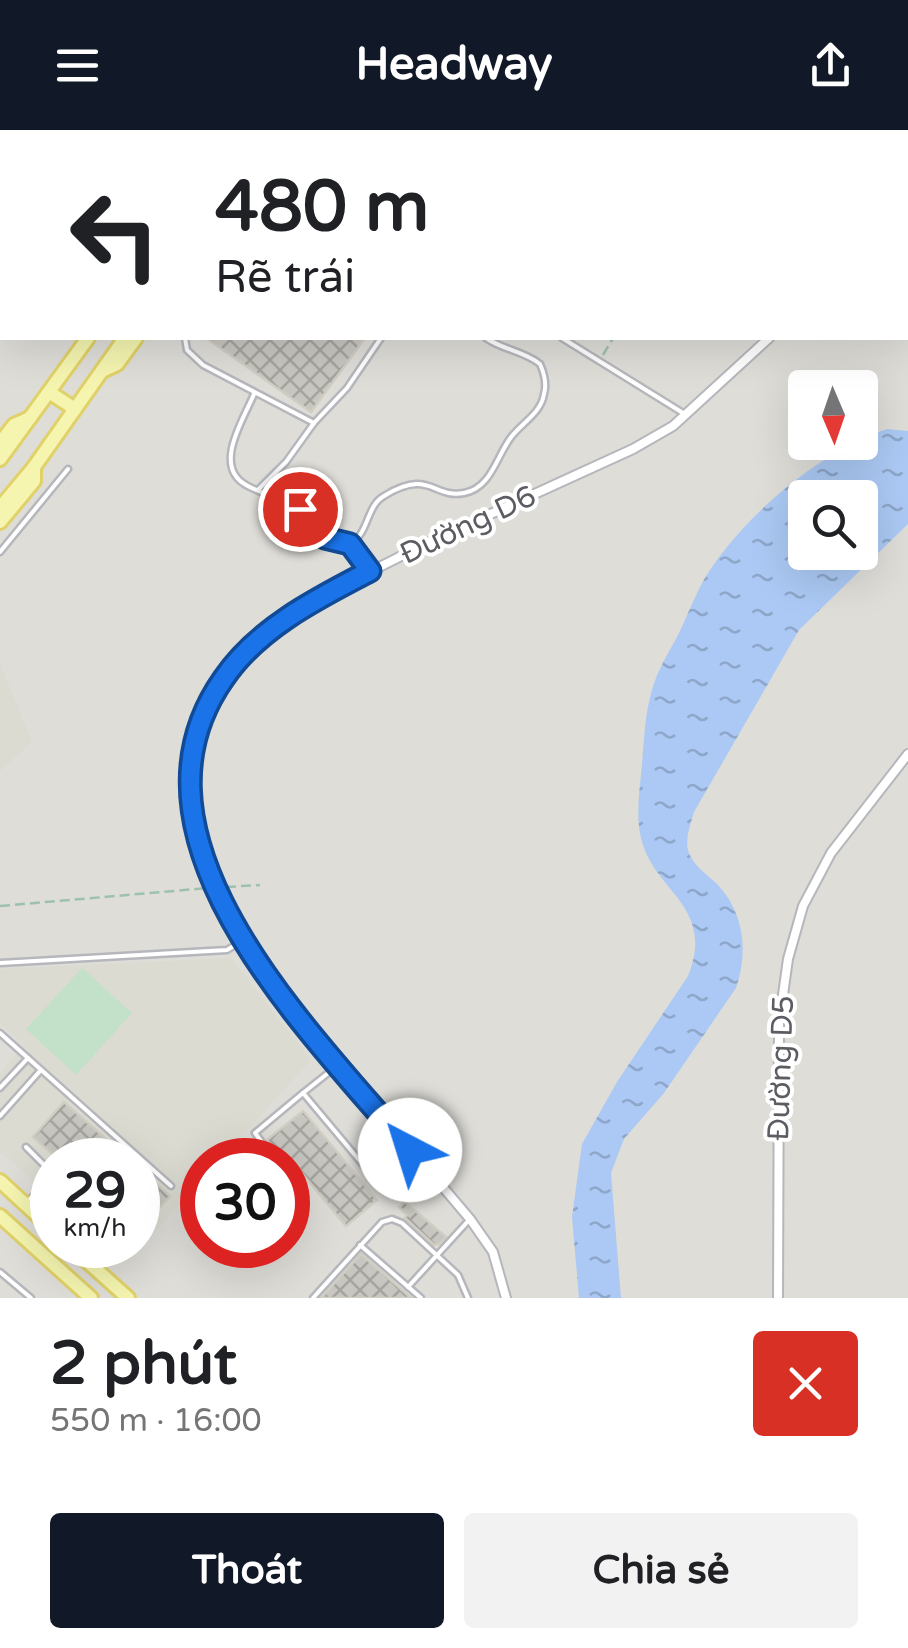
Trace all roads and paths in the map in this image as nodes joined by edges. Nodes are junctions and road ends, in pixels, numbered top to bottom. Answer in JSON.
{"nodes":[{"id":1,"x":77,"y":340,"type":"edge"},
{"id":2,"x":87,"y":340,"type":"edge"},
{"id":3,"x":123,"y":340,"type":"edge"},
{"id":4,"x":134,"y":340,"type":"edge"},
{"id":5,"x":185,"y":340,"type":"edge"},
{"id":6,"x":380,"y":340,"type":"edge"},
{"id":7,"x":489,"y":340,"type":"edge"},
{"id":8,"x":565,"y":340,"type":"edge"},
{"id":9,"x":613,"y":340,"type":"edge"},
{"id":10,"x":767,"y":340,"type":"edge"},
{"id":11,"x":75,"y":356,"type":"junction"},
{"id":12,"x":600,"y":361,"type":"junction"},
{"id":13,"x":99,"y":372,"type":"junction"},
{"id":14,"x":49,"y":392,"type":"junction"},
{"id":15,"x":254,"y":394,"type":"junction"},
{"id":16,"x":75,"y":408,"type":"junction"},
{"id":17,"x":686,"y":415,"type":"junction"},
{"id":18,"x":32,"y":416,"type":"junction"},
{"id":19,"x":314,"y":423,"type":"junction"},
{"id":20,"x":0,"y":443,"type":"edge"},
{"id":21,"x":0,"y":458,"type":"edge"},
{"id":22,"x":34,"y":466,"type":"junction"},
{"id":23,"x":68,"y":469,"type":"dead end"},
{"id":24,"x":258,"y":490,"type":"junction"},
{"id":25,"x":0,"y":508,"type":"edge"},
{"id":26,"x":0,"y":522,"type":"edge"},
{"id":27,"x":350,"y":544,"type":"junction"},
{"id":28,"x":0,"y":552,"type":"edge"},
{"id":29,"x":370,"y":571,"type":"junction"},
{"id":30,"x":908,"y":754,"type":"edge"},
{"id":31,"x":260,"y":885,"type":"dead end"},
{"id":32,"x":214,"y":888,"type":"junction"},
{"id":33,"x":0,"y":906,"type":"edge"},
{"id":34,"x":243,"y":940,"type":"junction"},
{"id":35,"x":0,"y":963,"type":"edge"},
{"id":36,"x":0,"y":1033,"type":"edge"},
{"id":37,"x":28,"y":1058,"type":"junction"},
{"id":38,"x":339,"y":1064,"type":"junction"},
{"id":39,"x":41,"y":1071,"type":"junction"},
{"id":40,"x":0,"y":1088,"type":"edge"},
{"id":41,"x":303,"y":1093,"type":"junction"},
{"id":42,"x":0,"y":1116,"type":"edge"},
{"id":43,"x":258,"y":1138,"type":"edge"},
{"id":44,"x":26,"y":1147,"type":"dead end"},
{"id":45,"x":410,"y":1150,"type":"junction"},
{"id":46,"x":30,"y":1151,"type":"edge"},
{"id":47,"x":0,"y":1172,"type":"edge"},
{"id":48,"x":0,"y":1180,"type":"edge"},
{"id":49,"x":171,"y":1186,"type":"dead end"},
{"id":50,"x":30,"y":1199,"type":"edge"},
{"id":51,"x":30,"y":1208,"type":"edge"},
{"id":52,"x":0,"y":1216,"type":"edge"},
{"id":53,"x":470,"y":1219,"type":"junction"},
{"id":54,"x":0,"y":1227,"type":"edge"},
{"id":55,"x":360,"y":1245,"type":"junction"},
{"id":56,"x":438,"y":1257,"type":"junction"},
{"id":57,"x":93,"y":1268,"type":"edge"},
{"id":58,"x":0,"y":1272,"type":"edge"},
{"id":59,"x":66,"y":1276,"type":"junction"},
{"id":60,"x":408,"y":1287,"type":"junction"},
{"id":61,"x":83,"y":1296,"type":"edge"},
{"id":62,"x":123,"y":1296,"type":"edge"},
{"id":63,"x":30,"y":1298,"type":"edge"},
{"id":64,"x":312,"y":1298,"type":"edge"},
{"id":65,"x":421,"y":1298,"type":"edge"},
{"id":66,"x":468,"y":1298,"type":"edge"},
{"id":67,"x":506,"y":1298,"type":"edge"},
{"id":68,"x":778,"y":1298,"type":"edge"}],
"edges":[{"from":1,"to":11,"type":"main road"},
{"from":2,"to":11,"type":"main road"},
{"from":3,"to":13,"type":"main road"},
{"from":4,"to":13,"type":"main road"},
{"from":5,"to":15,"type":"lane"},
{"from":6,"to":19,"type":"lane"},
{"from":7,"to":27,"type":"lane"},
{"from":8,"to":12,"type":"lane"},
{"from":9,"to":12,"type":"path"},
{"from":10,"to":17,"type":"street","name":"Đường D6"},
{"from":11,"to":14,"type":"main road"},
{"from":12,"to":17,"type":"lane"},
{"from":13,"to":16,"type":"main road"},
{"from":14,"to":16,"type":"main road"},
{"from":14,"to":18,"type":"main road"},
{"from":15,"to":19,"type":"lane"},
{"from":15,"to":24,"type":"lane"},
{"from":16,"to":22,"type":"main road"},
{"from":17,"to":29,"type":"street","name":"Đường D6"},
{"from":18,"to":20,"type":"main road"},
{"from":18,"to":21,"type":"main road"},
{"from":19,"to":24,"type":"lane"},
{"from":22,"to":25,"type":"main road"},
{"from":22,"to":26,"type":"main road"},
{"from":23,"to":28,"type":"lane"},
{"from":24,"to":27,"type":"lane"},
{"from":27,"to":29,"type":"lane"},
{"from":29,"to":32,"type":"street","name":"Đường D6"},
{"from":30,"to":68,"type":"street","name":"Đường D5"},
{"from":31,"to":32,"type":"path"},
{"from":32,"to":33,"type":"path"},
{"from":32,"to":34,"type":"street","name":"Đường D6"},
{"from":34,"to":35,"type":"lane"},
{"from":34,"to":38,"type":"street","name":"Đường D6"},
{"from":36,"to":37,"type":"lane"},
{"from":37,"to":39,"type":"lane"},
{"from":37,"to":40,"type":"lane"},
{"from":38,"to":41,"type":"lane"},
{"from":38,"to":45,"type":"street","name":"Đường D6"},
{"from":39,"to":42,"type":"lane"},
{"from":39,"to":49,"type":"lane"},
{"from":41,"to":43,"type":"lane"},
{"from":41,"to":45,"type":"lane"},
{"from":44,"to":46,"type":"lane"},
{"from":45,"to":53,"type":"street","name":"Đường D6"},
{"from":47,"to":50,"type":"main road"},
{"from":48,"to":51,"type":"main road"},
{"from":52,"to":59,"type":"main road"},
{"from":53,"to":56,"type":"lane"},
{"from":53,"to":67,"type":"street","name":"Đường D6"},
{"from":54,"to":59,"type":"main road"},
{"from":55,"to":56,"type":"lane"},
{"from":55,"to":60,"type":"lane"},
{"from":55,"to":64,"type":"lane"},
{"from":56,"to":60,"type":"lane"},
{"from":56,"to":66,"type":"lane"},
{"from":57,"to":62,"type":"main road"},
{"from":58,"to":63,"type":"lane"},
{"from":59,"to":61,"type":"main road"},
{"from":60,"to":65,"type":"lane"}]}
